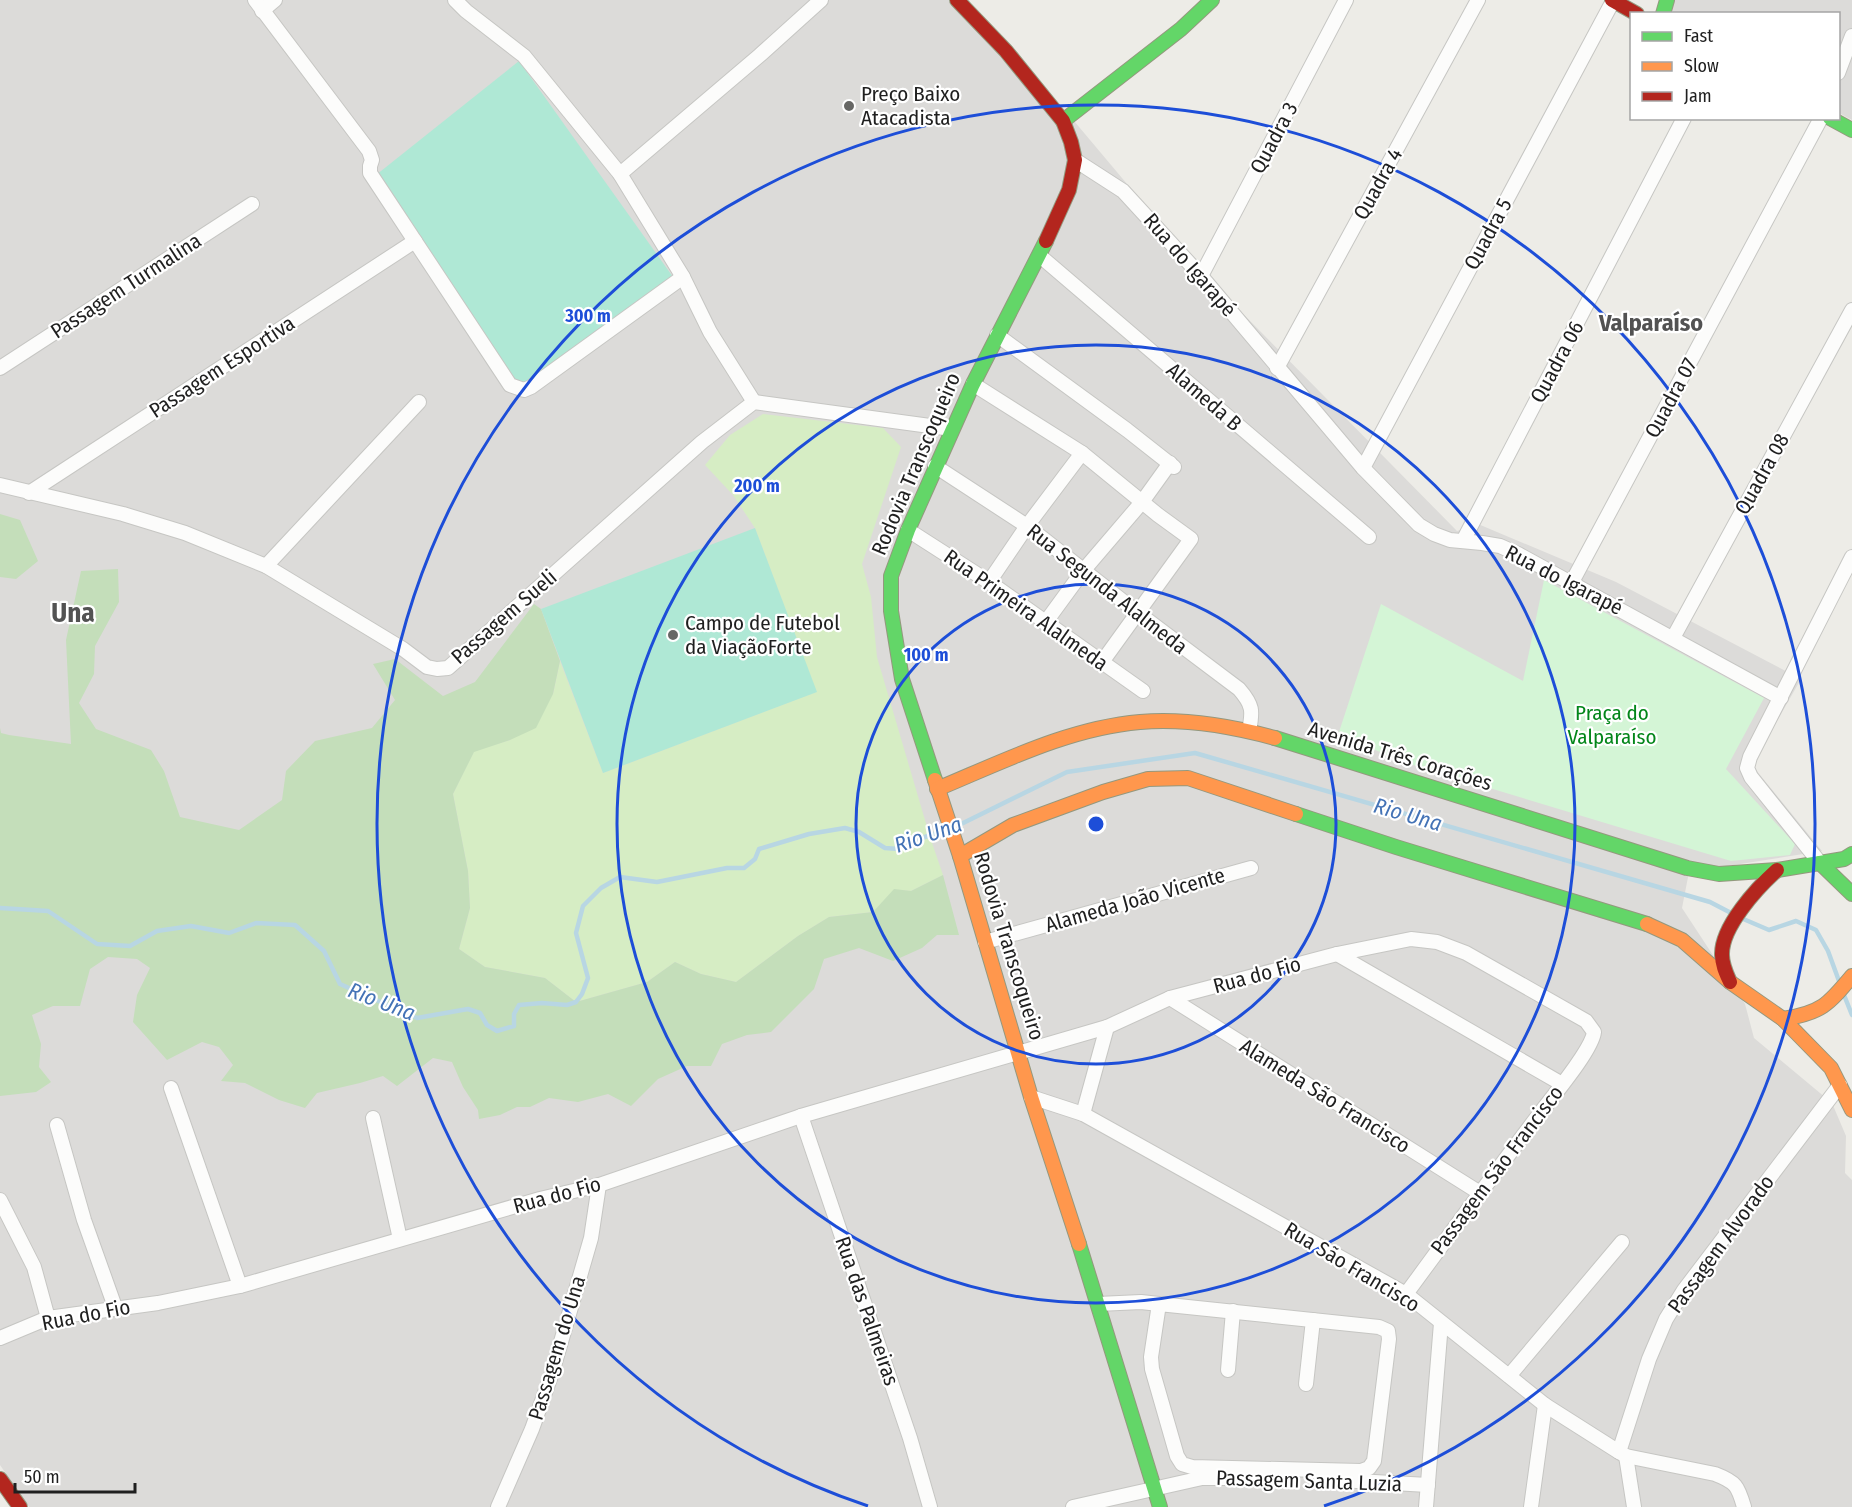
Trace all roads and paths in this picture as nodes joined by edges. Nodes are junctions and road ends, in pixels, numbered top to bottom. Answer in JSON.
{"nodes":[{"id":1,"x":275,"y":0,"type":"edge"},
{"id":2,"x":455,"y":0,"type":"edge"},
{"id":3,"x":821,"y":0,"type":"edge"},
{"id":4,"x":957,"y":0,"type":"edge"},
{"id":5,"x":1212,"y":0,"type":"edge"},
{"id":6,"x":1346,"y":0,"type":"edge"},
{"id":7,"x":1478,"y":0,"type":"edge"},
{"id":8,"x":1613,"y":0,"type":"edge"},
{"id":9,"x":259,"y":5,"type":"edge"},
{"id":10,"x":1634,"y":12,"type":"edge"},
{"id":11,"x":1852,"y":36,"type":"edge"},
{"id":12,"x":1840,"y":70,"type":"edge"},
{"id":13,"x":1683,"y":120,"type":"edge"},
{"id":14,"x":1820,"y":120,"type":"edge"},
{"id":15,"x":1834,"y":120,"type":"edge"},
{"id":16,"x":1063,"y":121,"type":"junction"},
{"id":17,"x":1852,"y":130,"type":"edge"},
{"id":18,"x":1075,"y":160,"type":"junction"},
{"id":19,"x":620,"y":174,"type":"junction"},
{"id":20,"x":252,"y":204,"type":"dead end"},
{"id":21,"x":414,"y":241,"type":"junction"},
{"id":22,"x":1040,"y":256,"type":"junction"},
{"id":23,"x":1201,"y":276,"type":"junction"},
{"id":24,"x":683,"y":277,"type":"junction"},
{"id":25,"x":1852,"y":310,"type":"edge"},
{"id":26,"x":997,"y":335,"type":"junction"},
{"id":27,"x":0,"y":368,"type":"edge"},
{"id":28,"x":1277,"y":368,"type":"junction"},
{"id":29,"x":973,"y":384,"type":"junction"},
{"id":30,"x":419,"y":402,"type":"dead end"},
{"id":31,"x":754,"y":402,"type":"junction"},
{"id":32,"x":952,"y":429,"type":"junction"},
{"id":33,"x":1082,"y":453,"type":"junction"},
{"id":34,"x":935,"y":466,"type":"junction"},
{"id":35,"x":1363,"y":468,"type":"junction"},
{"id":36,"x":0,"y":485,"type":"edge"},
{"id":37,"x":29,"y":493,"type":"junction"},
{"id":38,"x":1142,"y":502,"type":"junction"},
{"id":39,"x":1027,"y":526,"type":"junction"},
{"id":40,"x":908,"y":530,"type":"junction"},
{"id":41,"x":1368,"y":537,"type":"dead end"},
{"id":42,"x":1463,"y":541,"type":"junction"},
{"id":43,"x":1852,"y":557,"type":"edge"},
{"id":44,"x":266,"y":566,"type":"junction"},
{"id":45,"x":1083,"y":571,"type":"junction"},
{"id":46,"x":989,"y":582,"type":"junction"},
{"id":47,"x":1572,"y":582,"type":"junction"},
{"id":48,"x":1138,"y":614,"type":"junction"},
{"id":49,"x":1045,"y":623,"type":"junction"},
{"id":50,"x":1673,"y":638,"type":"junction"},
{"id":51,"x":1102,"y":662,"type":"junction"},
{"id":52,"x":1143,"y":691,"type":"dead end"},
{"id":53,"x":1781,"y":698,"type":"junction"},
{"id":54,"x":1249,"y":731,"type":"junction"},
{"id":55,"x":939,"y":795,"type":"junction"},
{"id":56,"x":958,"y":851,"type":"junction"},
{"id":57,"x":1850,"y":859,"type":"edge"},
{"id":58,"x":1820,"y":863,"type":"junction"},
{"id":59,"x":1251,"y":868,"type":"dead end"},
{"id":60,"x":1777,"y":870,"type":"junction"},
{"id":61,"x":1852,"y":894,"type":"edge"},
{"id":62,"x":985,"y":942,"type":"junction"},
{"id":63,"x":1337,"y":954,"type":"junction"},
{"id":64,"x":1852,"y":976,"type":"edge"},
{"id":65,"x":1730,"y":982,"type":"junction"},
{"id":66,"x":1170,"y":998,"type":"junction"},
{"id":67,"x":1783,"y":1019,"type":"junction"},
{"id":68,"x":1107,"y":1027,"type":"junction"},
{"id":69,"x":1588,"y":1046,"type":"joint"},
{"id":70,"x":1019,"y":1052,"type":"junction"},
{"id":71,"x":1562,"y":1084,"type":"junction"},
{"id":72,"x":1840,"y":1085,"type":"junction"},
{"id":73,"x":171,"y":1088,"type":"dead end"},
{"id":74,"x":1031,"y":1097,"type":"junction"},
{"id":75,"x":1852,"y":1110,"type":"edge"},
{"id":76,"x":1083,"y":1114,"type":"junction"},
{"id":77,"x":801,"y":1116,"type":"junction"},
{"id":78,"x":373,"y":1119,"type":"dead end"},
{"id":79,"x":57,"y":1125,"type":"dead end"},
{"id":80,"x":599,"y":1185,"type":"junction"},
{"id":81,"x":1480,"y":1193,"type":"junction"},
{"id":82,"x":0,"y":1200,"type":"edge"},
{"id":83,"x":400,"y":1239,"type":"junction"},
{"id":84,"x":1622,"y":1242,"type":"dead end"},
{"id":85,"x":240,"y":1286,"type":"junction"},
{"id":86,"x":1406,"y":1294,"type":"junction"},
{"id":87,"x":1098,"y":1304,"type":"junction"},
{"id":88,"x":1159,"y":1304,"type":"junction"},
{"id":89,"x":115,"y":1307,"type":"junction"},
{"id":90,"x":1233,"y":1311,"type":"junction"},
{"id":91,"x":48,"y":1318,"type":"junction"},
{"id":92,"x":1312,"y":1320,"type":"junction"},
{"id":93,"x":1441,"y":1323,"type":"junction"},
{"id":94,"x":0,"y":1338,"type":"edge"},
{"id":95,"x":1228,"y":1370,"type":"dead end"},
{"id":96,"x":1509,"y":1376,"type":"junction"},
{"id":97,"x":1306,"y":1384,"type":"dead end"},
{"id":98,"x":1545,"y":1405,"type":"junction"},
{"id":99,"x":1622,"y":1454,"type":"junction"},
{"id":100,"x":0,"y":1479,"type":"edge"},
{"id":101,"x":1428,"y":1485,"type":"junction"},
{"id":102,"x":1155,"y":1488,"type":"junction"},
{"id":103,"x":20,"y":1507,"type":"edge"},
{"id":104,"x":498,"y":1507,"type":"edge"},
{"id":105,"x":930,"y":1507,"type":"edge"},
{"id":106,"x":1073,"y":1507,"type":"edge"},
{"id":107,"x":1160,"y":1507,"type":"edge"},
{"id":108,"x":1426,"y":1507,"type":"edge"},
{"id":109,"x":1531,"y":1507,"type":"edge"},
{"id":110,"x":1634,"y":1507,"type":"edge"},
{"id":111,"x":1744,"y":1507,"type":"edge"}],
"edges":[{"from":1,"to":9,"type":"street"},
{"from":2,"to":19,"type":"street"},
{"from":3,"to":19,"type":"street"},
{"from":4,"to":16,"type":"street","name":"Rodovia Transcoqueiro"},
{"from":5,"to":16,"type":"street"},
{"from":6,"to":23,"type":"street","name":"Quadra 3"},
{"from":7,"to":28,"type":"street","name":"Quadra 4"},
{"from":8,"to":10,"type":"street"},
{"from":8,"to":35,"type":"street","name":"Quadra 5"},
{"from":9,"to":21,"type":"street"},
{"from":11,"to":12,"type":"street"},
{"from":13,"to":42,"type":"street","name":"Quadra 06"},
{"from":14,"to":47,"type":"street","name":"Quadra 07"},
{"from":15,"to":17,"type":"street"},
{"from":16,"to":18,"type":"street","name":"Rodovia Transcoqueiro"},
{"from":18,"to":22,"type":"street","name":"Rodovia Transcoqueiro"},
{"from":18,"to":23,"type":"street","name":"Rua do Igarapé"},
{"from":19,"to":24,"type":"street"},
{"from":20,"to":27,"type":"street","name":"Passagem Turmalina"},
{"from":21,"to":24,"type":"street"},
{"from":21,"to":37,"type":"street","name":"Passagem Esportiva"},
{"from":22,"to":26,"type":"street","name":"Rodovia Transcoqueiro"},
{"from":22,"to":41,"type":"street","name":"Alameda B"},
{"from":23,"to":28,"type":"street","name":"Rua do Igarapé"},
{"from":24,"to":31,"type":"street"},
{"from":25,"to":50,"type":"street","name":"Quadra 08"},
{"from":26,"to":29,"type":"street","name":"Rodovia Transcoqueiro"},
{"from":26,"to":38,"type":"street"},
{"from":28,"to":35,"type":"street","name":"Rua do Igarapé"},
{"from":29,"to":32,"type":"street","name":"Rodovia Transcoqueiro"},
{"from":29,"to":33,"type":"street"},
{"from":30,"to":44,"type":"street"},
{"from":31,"to":32,"type":"street"},
{"from":31,"to":44,"type":"street","name":"Passagem Sueli"},
{"from":32,"to":34,"type":"street","name":"Rodovia Transcoqueiro"},
{"from":33,"to":38,"type":"street"},
{"from":33,"to":39,"type":"street"},
{"from":34,"to":39,"type":"street","name":"Rua Segunda Alalmeda"},
{"from":34,"to":40,"type":"street","name":"Rodovia Transcoqueiro"},
{"from":35,"to":42,"type":"street","name":"Rua do Igarapé"},
{"from":36,"to":37,"type":"street","name":"Passagem Sueli"},
{"from":37,"to":44,"type":"street","name":"Passagem Sueli"},
{"from":38,"to":45,"type":"street"},
{"from":38,"to":48,"type":"street"},
{"from":39,"to":45,"type":"street","name":"Rua Segunda Alalmeda"},
{"from":39,"to":46,"type":"street"},
{"from":40,"to":46,"type":"street","name":"Rua Primeira Alalmeda"},
{"from":40,"to":55,"type":"street","name":"Rodovia Transcoqueiro"},
{"from":42,"to":47,"type":"street","name":"Rua do Igarapé"},
{"from":43,"to":53,"type":"street"},
{"from":45,"to":48,"type":"street","name":"Rua Segunda Alalmeda"},
{"from":45,"to":49,"type":"street"},
{"from":46,"to":49,"type":"street","name":"Rua Primeira Alalmeda"},
{"from":47,"to":50,"type":"street","name":"Rua do Igarapé"},
{"from":48,"to":51,"type":"street"},
{"from":48,"to":54,"type":"street","name":"Rua Segunda Alalmeda"},
{"from":49,"to":51,"type":"street","name":"Rua Primeira Alalmeda"},
{"from":50,"to":53,"type":"street","name":"Rua do Igarapé"},
{"from":51,"to":52,"type":"street","name":"Rua Primeira Alalmeda"},
{"from":53,"to":58,"type":"street"},
{"from":54,"to":55,"type":"street","name":"Avenida Três Corações"},
{"from":54,"to":60,"type":"street","name":"Avenida Três Corações"},
{"from":55,"to":56,"type":"street","name":"Rodovia Transcoqueiro"},
{"from":56,"to":62,"type":"street","name":"Rodovia Transcoqueiro"},
{"from":56,"to":65,"type":"street"},
{"from":57,"to":58,"type":"street","name":"Avenida Três Corações"},
{"from":58,"to":60,"type":"street","name":"Avenida Três Corações"},
{"from":58,"to":61,"type":"street"},
{"from":59,"to":62,"type":"street","name":"Alameda João Vicente"},
{"from":60,"to":65,"type":"street"},
{"from":62,"to":70,"type":"street","name":"Rodovia Transcoqueiro"},
{"from":63,"to":66,"type":"street","name":"Rua do Fio"},
{"from":63,"to":69,"type":"street","name":"Rua do Fio"},
{"from":63,"to":71,"type":"street"},
{"from":64,"to":67,"type":"street"},
{"from":65,"to":67,"type":"street"},
{"from":66,"to":68,"type":"street","name":"Rua do Fio"},
{"from":66,"to":81,"type":"street","name":"Alameda São Francisco"},
{"from":67,"to":72,"type":"street"},
{"from":68,"to":70,"type":"street","name":"Rua do Fio"},
{"from":68,"to":76,"type":"street"},
{"from":69,"to":71,"type":"street","name":"Passagem São Francisco"},
{"from":70,"to":74,"type":"street","name":"Rodovia Transcoqueiro"},
{"from":70,"to":77,"type":"street","name":"Rua do Fio"},
{"from":71,"to":81,"type":"street","name":"Passagem São Francisco"},
{"from":72,"to":75,"type":"street"},
{"from":72,"to":99,"type":"street","name":"Passagem Alvorado"},
{"from":73,"to":85,"type":"street"},
{"from":74,"to":76,"type":"street","name":"Rua São Francisco"},
{"from":74,"to":87,"type":"street","name":"Rodovia Transcoqueiro"},
{"from":76,"to":86,"type":"street","name":"Rua São Francisco"},
{"from":77,"to":80,"type":"street","name":"Rua do Fio"},
{"from":77,"to":105,"type":"street","name":"Rua das Palmeiras"},
{"from":78,"to":83,"type":"street"},
{"from":79,"to":89,"type":"street"},
{"from":80,"to":83,"type":"street","name":"Rua do Fio"},
{"from":80,"to":104,"type":"street","name":"Passagem do Una"},
{"from":81,"to":86,"type":"street","name":"Passagem São Francisco"},
{"from":82,"to":91,"type":"street"},
{"from":83,"to":85,"type":"street","name":"Rua do Fio"},
{"from":84,"to":96,"type":"street"},
{"from":85,"to":89,"type":"street","name":"Rua do Fio"},
{"from":86,"to":93,"type":"street","name":"Rua São Francisco"},
{"from":87,"to":88,"type":"street"},
{"from":87,"to":102,"type":"street","name":"Rodovia Transcoqueiro"},
{"from":88,"to":90,"type":"street"},
{"from":88,"to":92,"type":"street"},
{"from":89,"to":91,"type":"street","name":"Rua do Fio"},
{"from":90,"to":92,"type":"street"},
{"from":90,"to":95,"type":"street"},
{"from":91,"to":94,"type":"street","name":"Rua do Fio"},
{"from":92,"to":97,"type":"street"},
{"from":93,"to":96,"type":"street","name":"Rua São Francisco"},
{"from":93,"to":101,"type":"street"},
{"from":96,"to":98,"type":"street","name":"Rua São Francisco"},
{"from":98,"to":99,"type":"street","name":"Rua São Francisco"},
{"from":98,"to":109,"type":"street"},
{"from":99,"to":110,"type":"street","name":"Passagem Alvorado"},
{"from":99,"to":111,"type":"street","name":"Rua São Francisco"},
{"from":100,"to":103,"type":"street"},
{"from":101,"to":102,"type":"street","name":"Passagem Santa Luzia"},
{"from":101,"to":108,"type":"street"},
{"from":102,"to":106,"type":"street","name":"Passagem Santa Luzia"},
{"from":102,"to":107,"type":"street","name":"Rodovia Transcoqueiro"}]}
